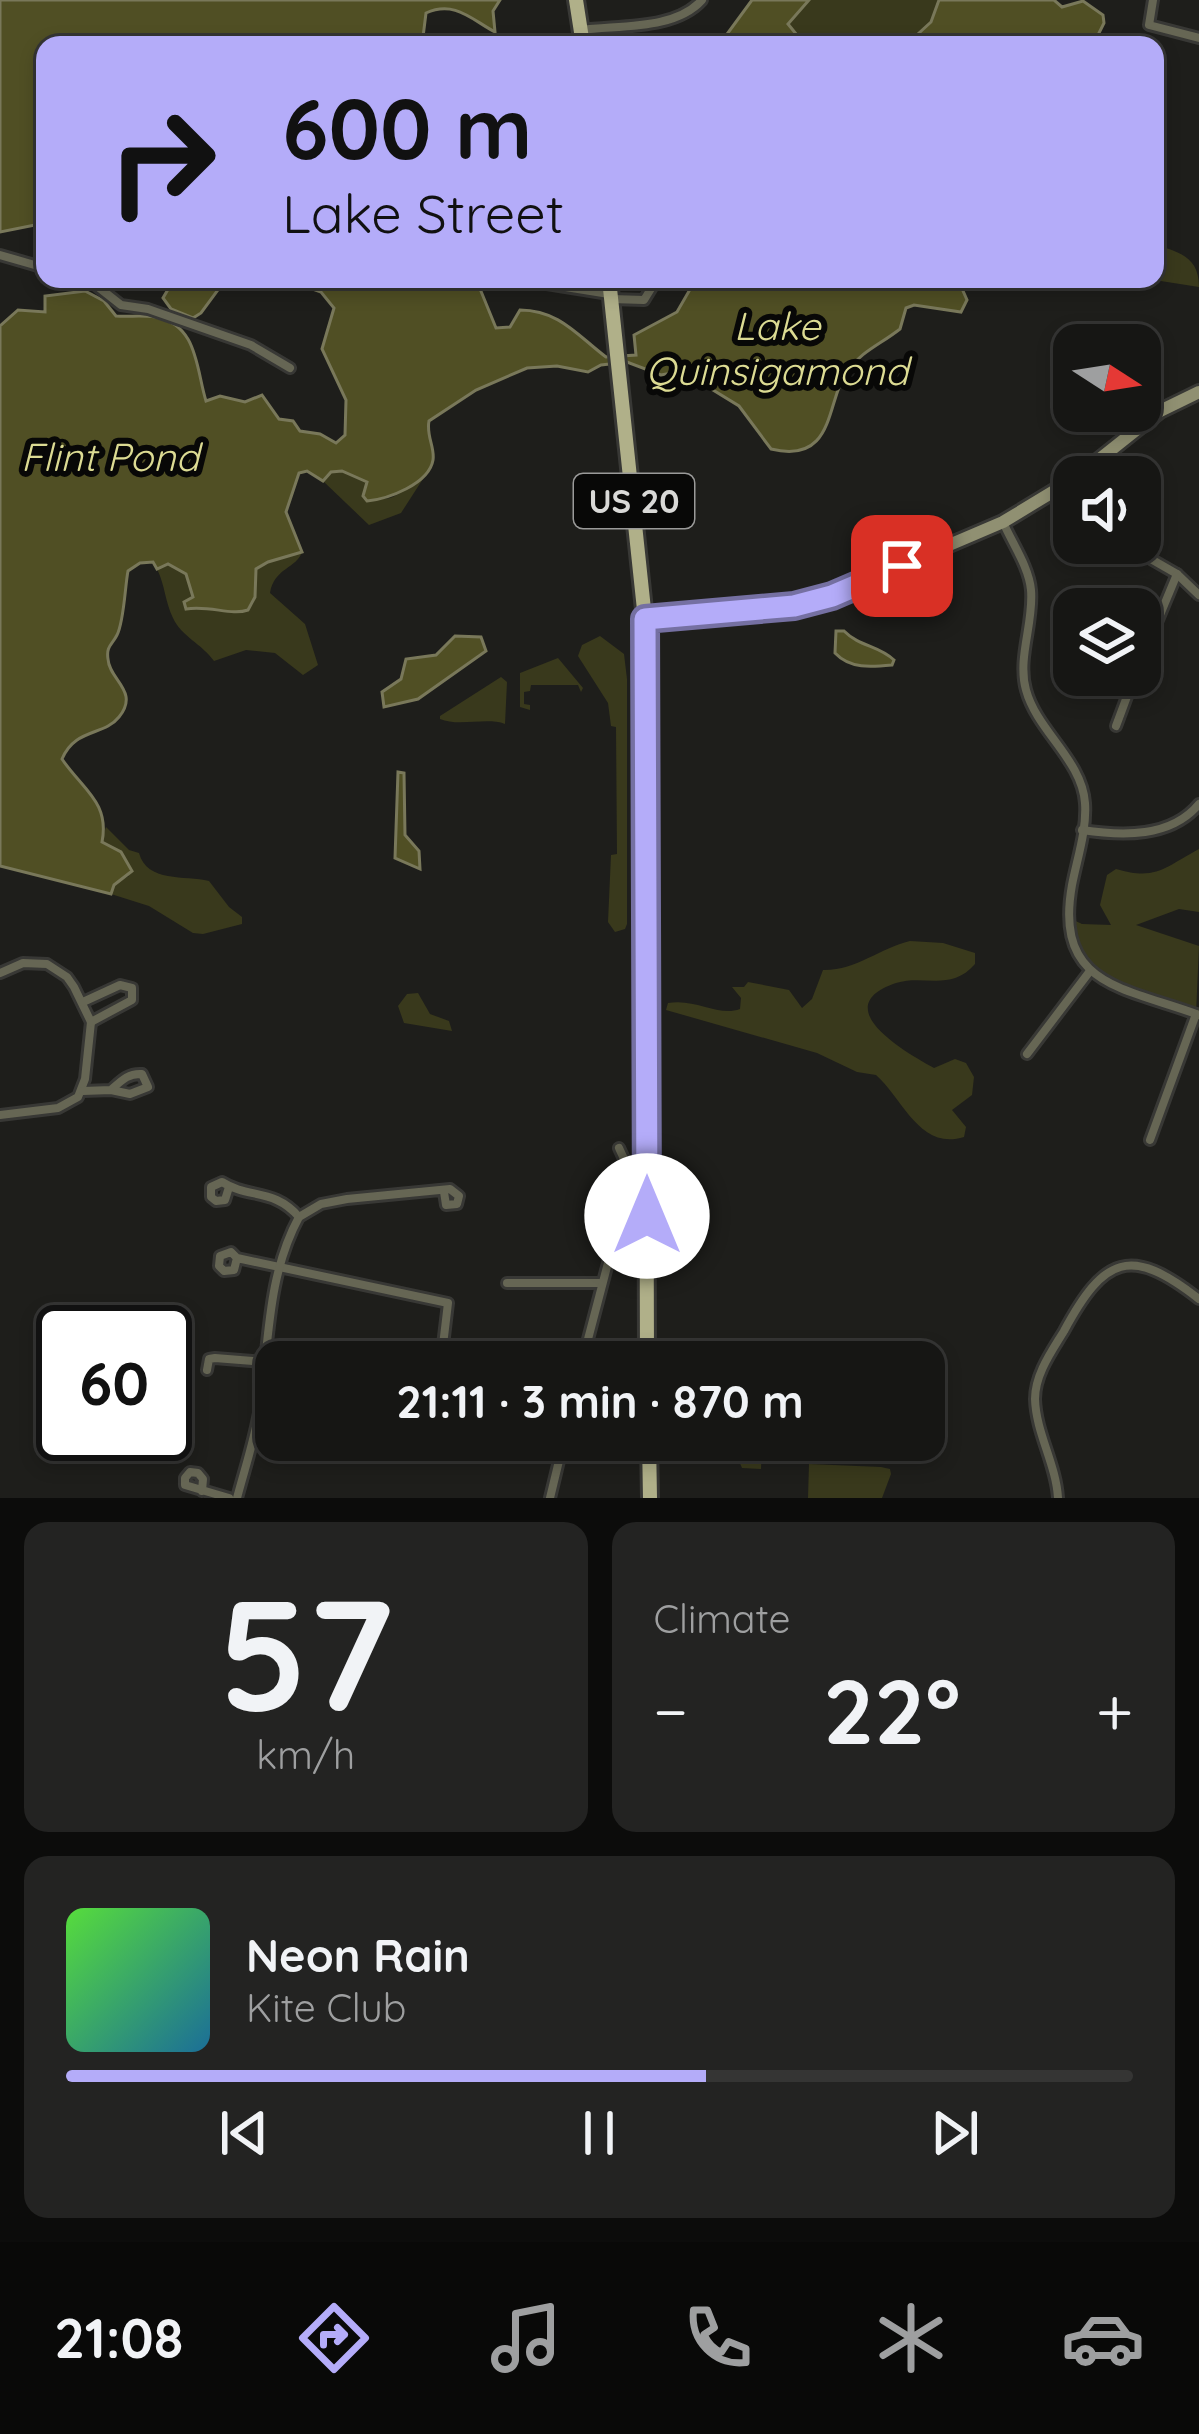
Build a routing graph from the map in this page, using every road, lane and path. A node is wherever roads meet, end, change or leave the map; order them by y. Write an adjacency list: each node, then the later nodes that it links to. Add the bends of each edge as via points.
1 (576, 0): 4 (main road)
2 (702, 0): 5 (street, via 674,19)
3 (1154, 0): 6 (street, via 1149,25)
4 (582, 36)
5 (592, 36)
6 (1199, 38)
7 (0, 255): 8 (street)
8 (36, 265)
9 (99, 288): 12 (street, via 121,305 251,345)
10 (653, 288): 11 (street, via 644,300)
11 (611, 291): 21 (main road, US 20)
12 (290, 368)
13 (1199, 392): 14 (main road)
14 (1103, 456)
15 (1053, 492): 16 (main road)
16 (1003, 522): 21 (main road, via 813,601); 25 (street, via 1031,589 1025,689 1080,782)
17 (1160, 564): 18 (street)
18 (1177, 574): 19 (street); 20 (street)
19 (1199, 595)
20 (1161, 612)
21 (645, 619): 48 (main road, US 20)
22 (1128, 696): 23 (street)
23 (1116, 726)
24 (1199, 804): 25 (street, via 1148,831)
25 (1082, 830): 26 (street, via 1067,926)
26 (1090, 971): 29 (street); 31 (street)
27 (0, 973): 28 (street, via 23,962 47,964)
28 (83, 1002): 30 (street); 30 (street, via 120,985 133,988 132,1000)
29 (1198, 1014): 35 (street)
30 (91, 1022): 33 (street)
31 (1027, 1054)
32 (111, 1090): 33 (street)
33 (83, 1091): 34 (street, via 58,1108)
34 (0, 1115)
35 (1150, 1140)
36 (619, 1148): 43 (street, via 629,1181)
37 (229, 1187): 39 (street, via 274,1196)
38 (444, 1192): 39 (street, via 369,1195)
39 (299, 1217): 41 (street)
40 (237, 1258): 41 (street)
41 (281, 1266): 45 (street); 46 (street, via 448,1303)
42 (507, 1283): 43 (street)
43 (602, 1283): 47 (street)
44 (1199, 1299): 58 (street, via 1160,1271 1138,1266 1110,1271 1086,1290 1035,1396)
45 (264, 1341)
46 (443, 1341)
47 (587, 1341)
48 (647, 1341)
49 (208, 1360): 50 (street)
50 (255, 1360)
51 (255, 1425): 55 (street)
52 (559, 1461): 56 (street)
53 (649, 1461): 57 (main road)
54 (202, 1491): 55 (street)
55 (233, 1498)
56 (550, 1498)
57 (650, 1498)
58 (1058, 1498)

